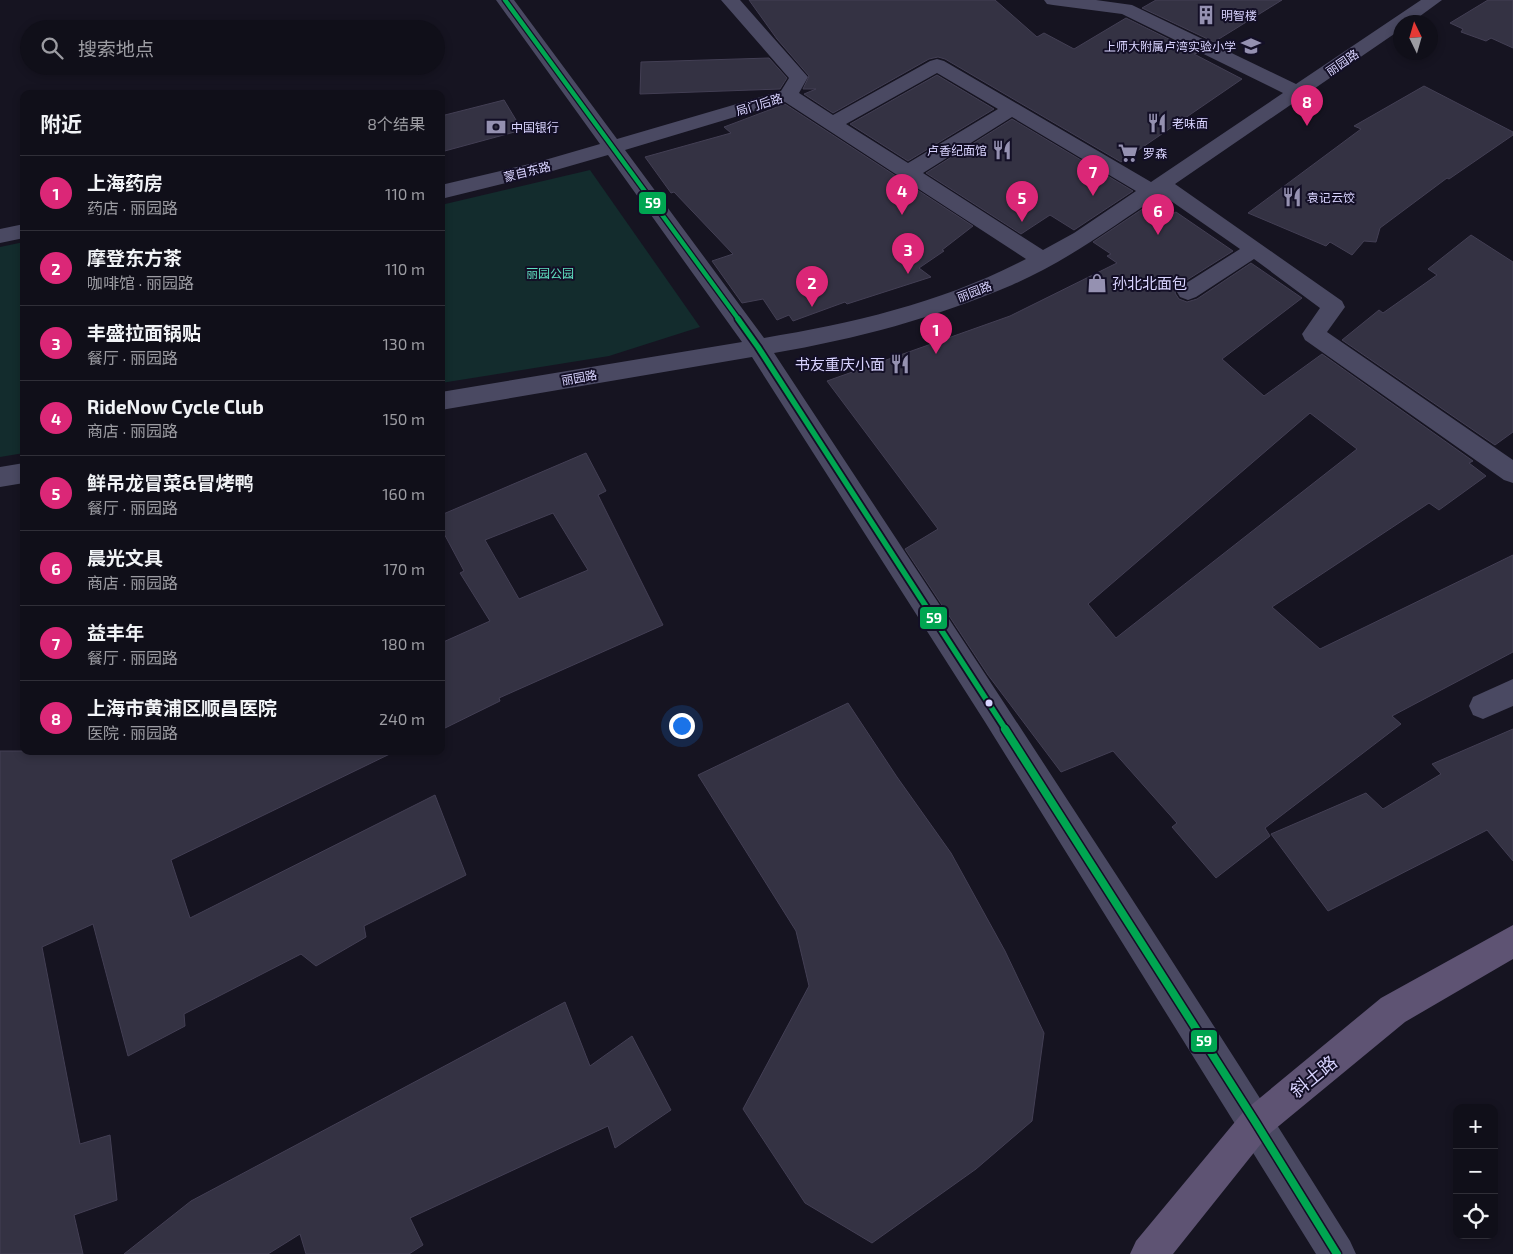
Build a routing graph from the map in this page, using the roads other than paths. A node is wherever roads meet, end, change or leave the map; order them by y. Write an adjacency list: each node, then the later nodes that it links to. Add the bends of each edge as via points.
1 (505, 0): 9 (street)
2 (730, 0): 6 (street, 局门后路, via 799,77)
3 (1052, 0): 5 (street, via 1126,9)
4 (1433, 0): 5 (street, 丽园路)
5 (1296, 92): 11 (street, 丽园路)
6 (788, 95): 8 (street); 9 (street, 局门后路)
7 (1012, 110): 8 (street, via 937,65); 10 (street); 11 (street)
8 (833, 123): 10 (street)
9 (612, 148): 12 (street, 蒙自东路); 18 (street)
10 (909, 172): 16 (street)
11 (1156, 188): 15 (street); 16 (street, 丽园路, via 1082,238)
12 (445, 191)
13 (20, 232): 14 (street)
14 (0, 236)
15 (1255, 249): 17 (street); 20 (street, via 1334,307 1313,334)
16 (1042, 259): 18 (street, 丽园路, via 1005,279 919,312 831,335)
17 (1188, 292)
18 (758, 347): 19 (street, 丽园路); 26 (street)
19 (445, 400)
20 (1513, 473)
21 (20, 474): 22 (street)
22 (0, 477)
23 (1513, 692): 24 (street)
24 (1483, 706)
25 (1513, 941): 26 (main road, 斜土路, via 1393,1010)
26 (1256, 1123): 27 (main road, 斜土路); 28 (street)
27 (1149, 1254)
28 (1337, 1254)

